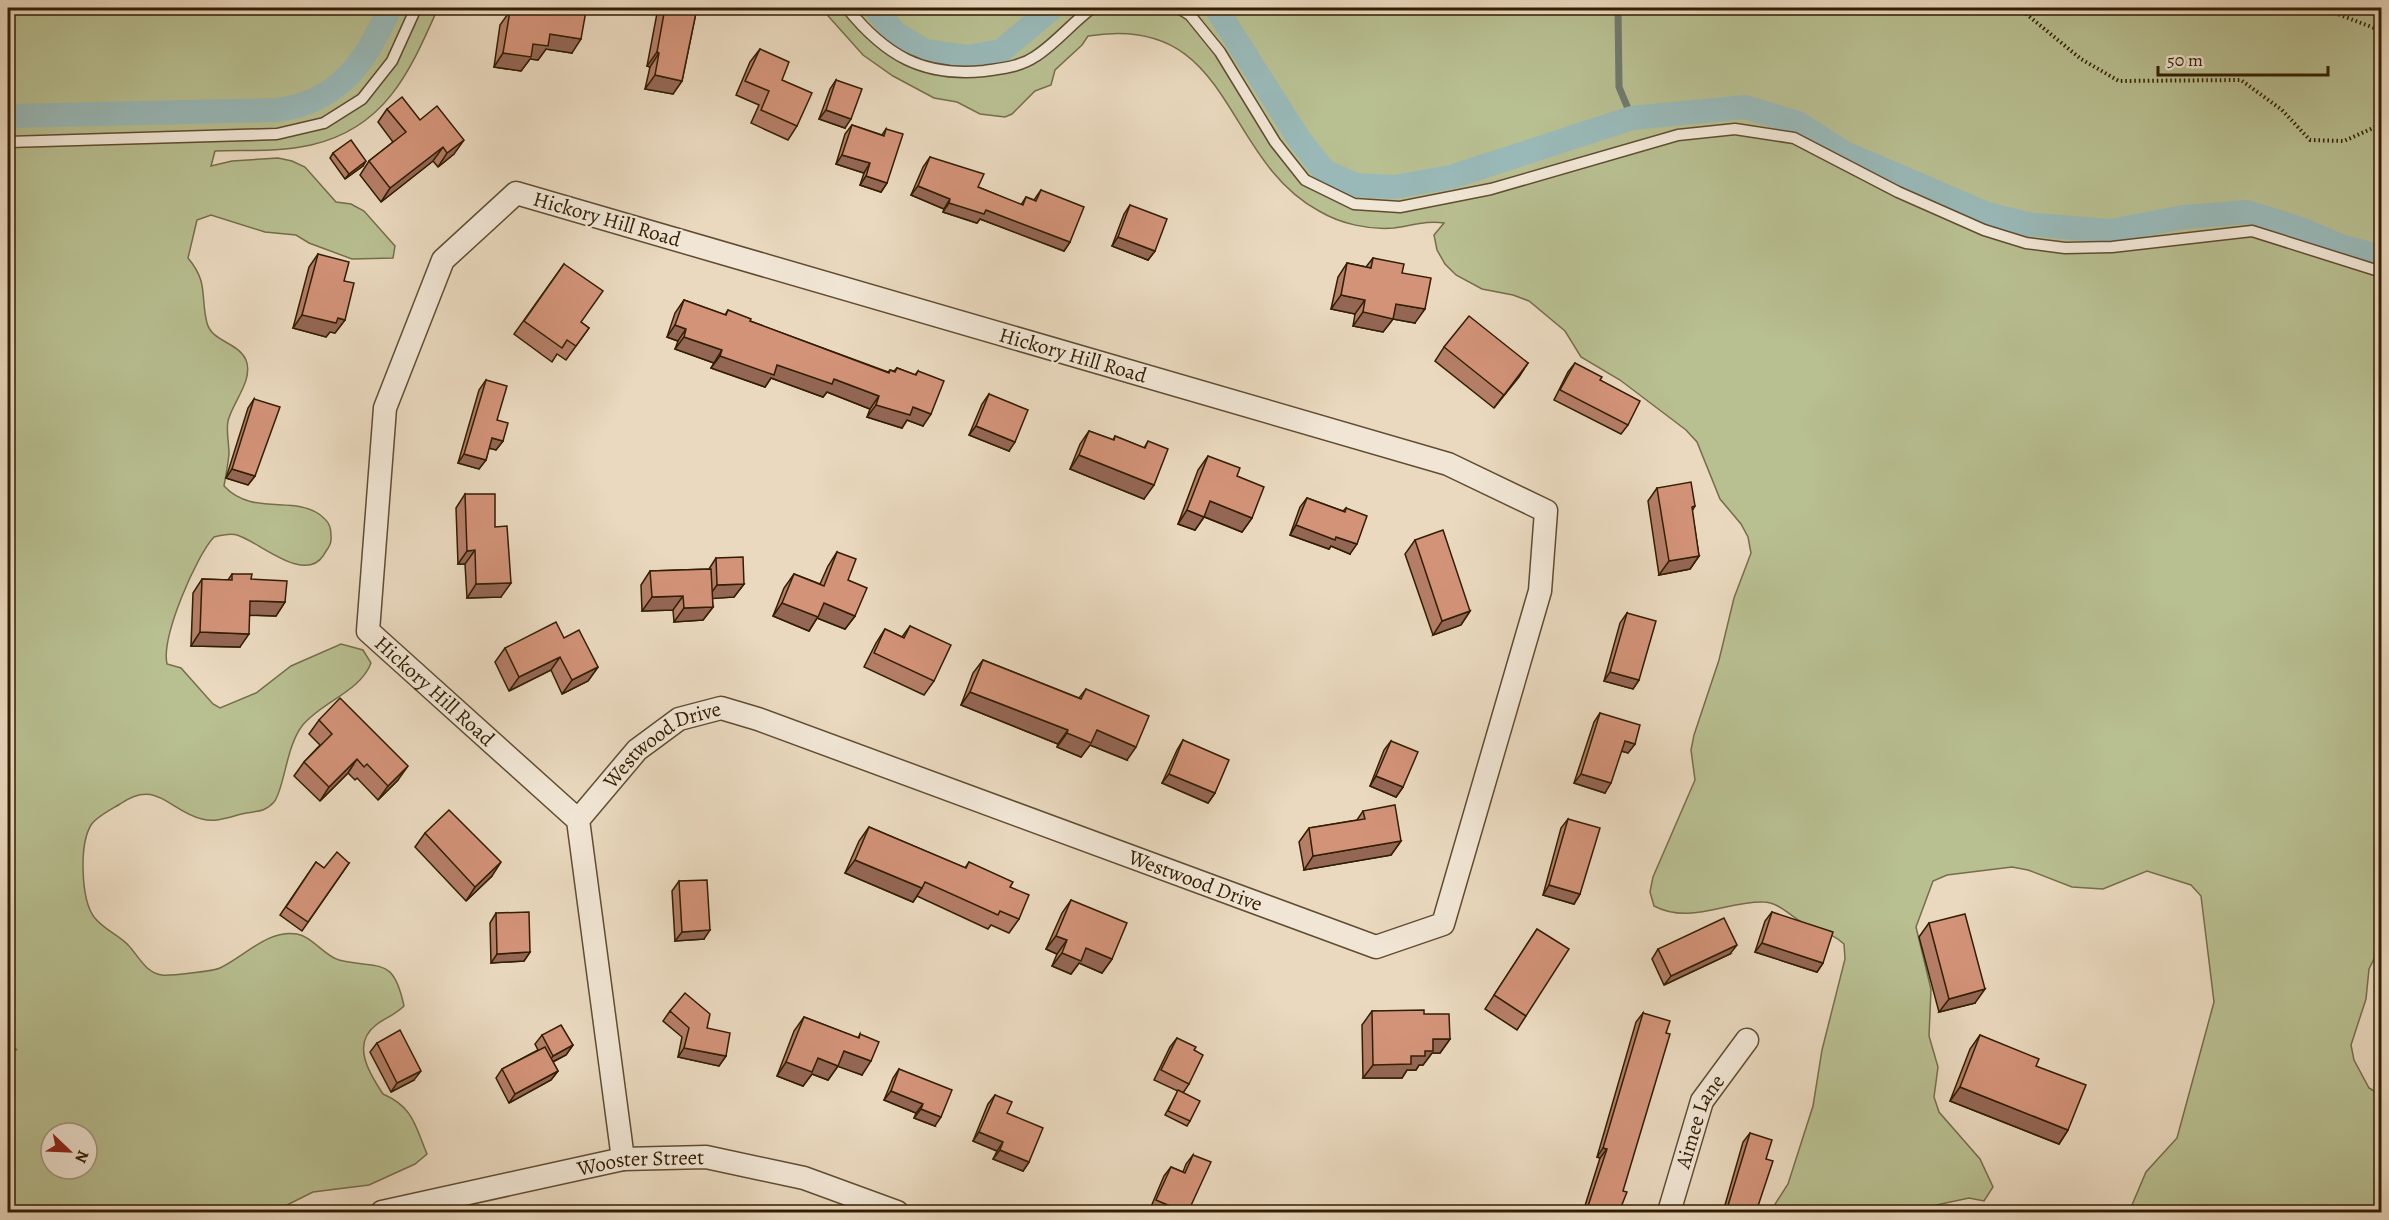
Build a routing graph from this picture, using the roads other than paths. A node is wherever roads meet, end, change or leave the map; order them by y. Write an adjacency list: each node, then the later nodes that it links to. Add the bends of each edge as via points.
1 (416, 8): 5 (lane, via 392,61 362,99 324,123 277,134)
2 (847, 8): 3 (lane, via 868,34 900,57 925,68 966,73 1015,67 1038,55)
3 (1092, 8)
4 (1179, 8): 6 (lane, via 1190,15 1220,52 1275,142 1305,180 1354,204 1400,207 1491,189 1678,135 1735,129 1794,138 1898,192 1984,230 2026,243 2065,248 2112,247 2252,231)
5 (8, 141)
6 (2382, 272)
7 (1546, 511): 8 (street, Westwood Drive, via 1540,591 1443,924 1376,947 721,708 679,719 637,750); 8 (street, Hickory Hill Road, via 1448,465 516,193 443,260 385,408 368,631)
8 (578, 820): 10 (street)
9 (1747, 1040): 13 (street, Aimee Lane, via 1702,1101)
10 (622, 1159): 11 (street, Wooster Street); 12 (street, Wooster Street, via 706,1157 804,1178)
11 (382, 1212)
12 (897, 1212)
13 (1668, 1212)

